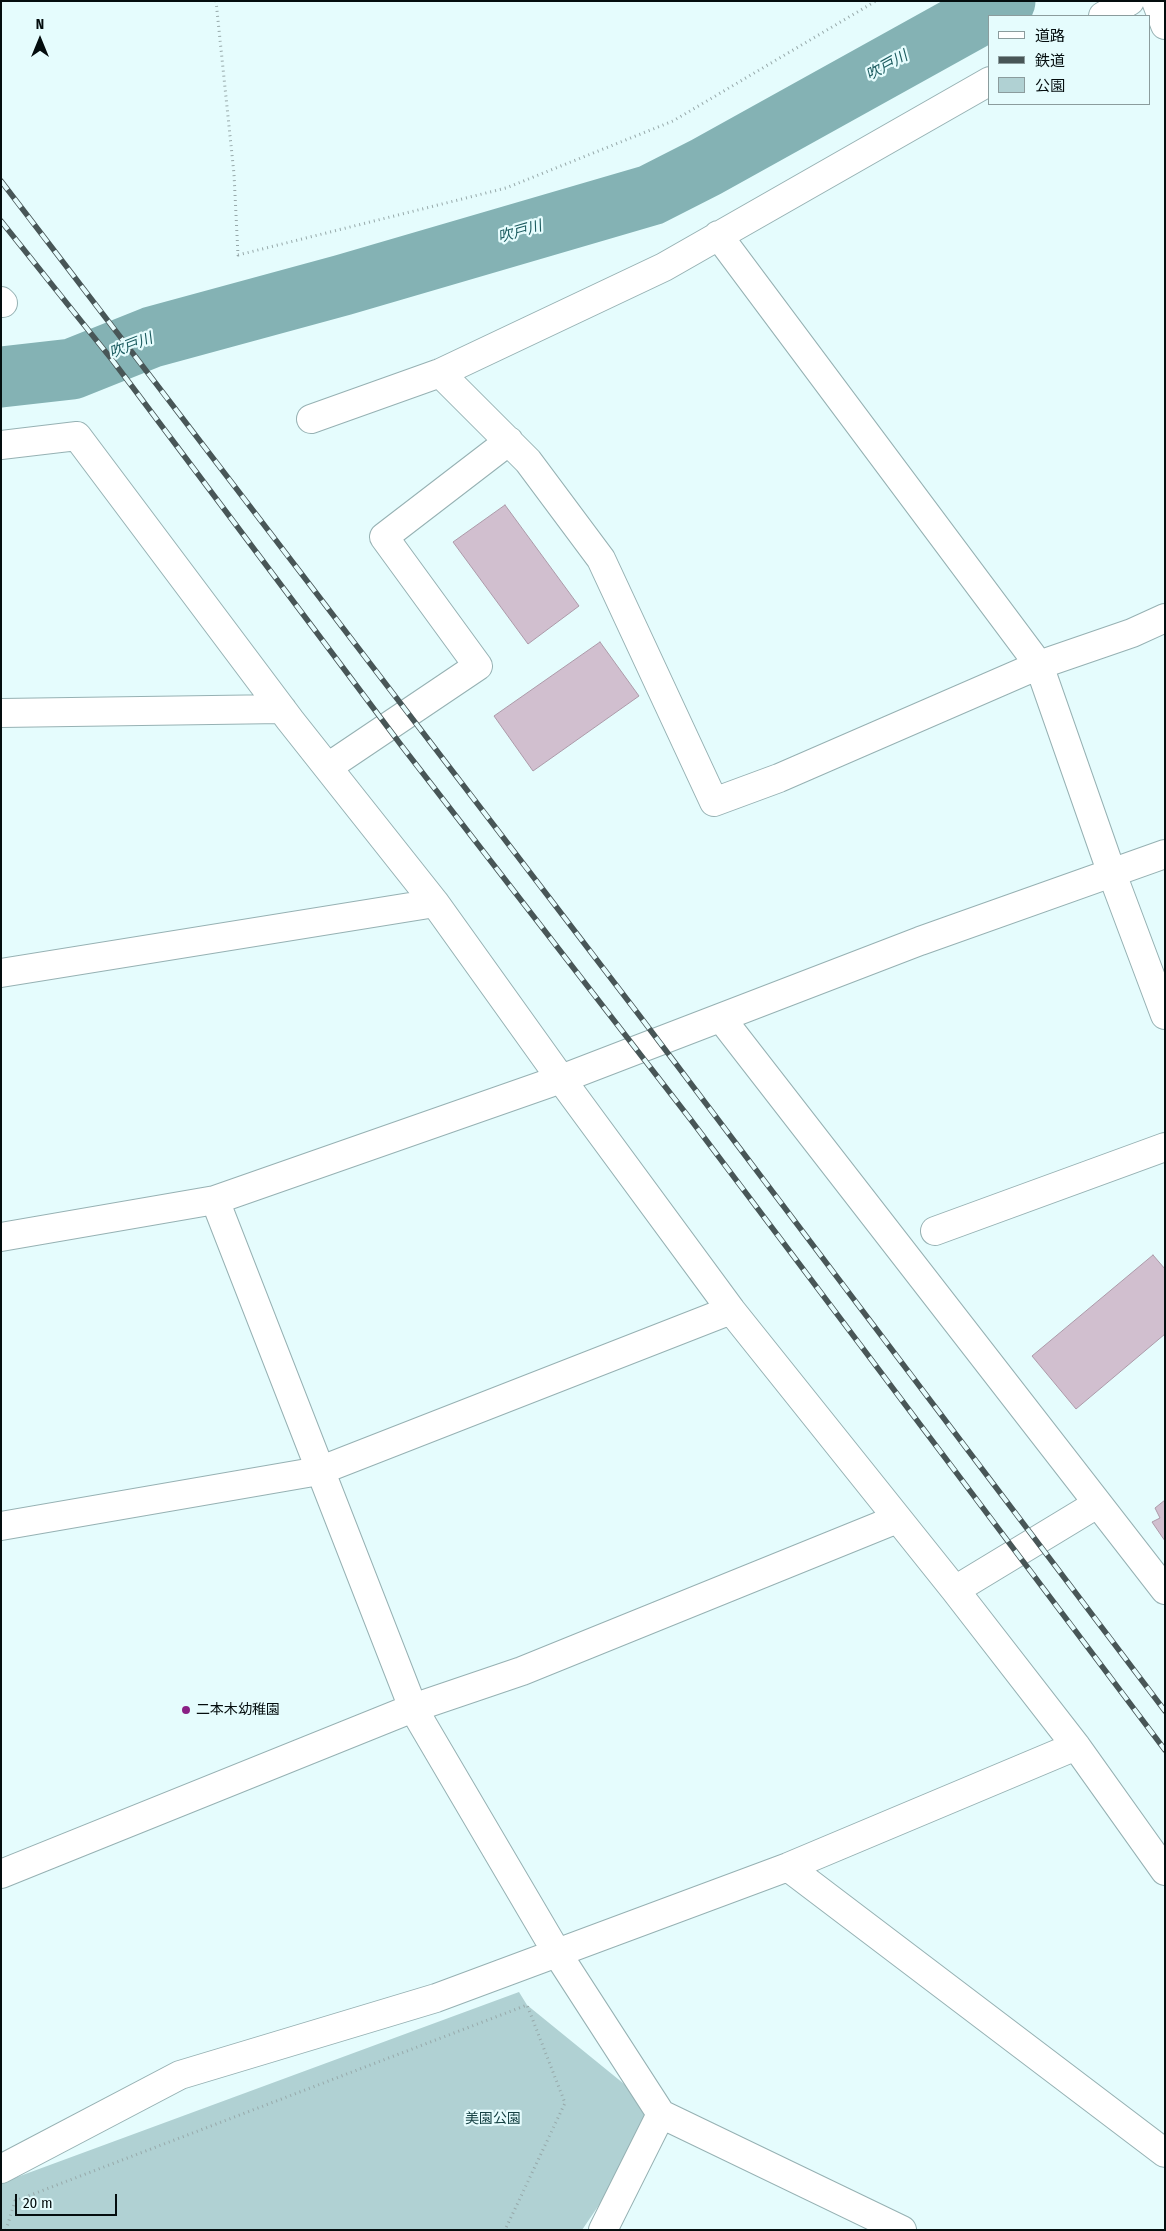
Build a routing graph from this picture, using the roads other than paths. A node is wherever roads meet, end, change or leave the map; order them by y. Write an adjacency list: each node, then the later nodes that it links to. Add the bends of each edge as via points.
1 (1130, 1): 3 (street)
2 (1156, 1): 4 (street)
3 (1105, 15)
4 (1165, 25)
5 (988, 82): 6 (street)
6 (718, 235): 7 (street, via 664,267); 12 (street)
7 (440, 373): 8 (street); 9 (street)
8 (310, 419)
9 (508, 441): 12 (street, via 528,461 601,559 714,802 779,778); 15 (street, via 384,537 478,666)
10 (1, 445): 13 (street, via 77,436)
11 (1165, 618): 12 (street)
12 (1039, 666): 17 (street)
13 (282, 709): 14 (street); 15 (street)
14 (1, 713)
15 (328, 768): 18 (street)
16 (1165, 854): 17 (street)
17 (1111, 871): 20 (street); 21 (street)
18 (435, 903): 19 (street); 22 (street)
19 (1, 973)
20 (1165, 1014)
21 (722, 1018): 22 (street); 29 (street)
22 (561, 1079): 24 (street); 27 (street)
23 (1165, 1147): 25 (street)
24 (215, 1200): 26 (street); 28 (street)
25 (935, 1231)
26 (1, 1237)
27 (731, 1310): 28 (street); 30 (street)
28 (320, 1471): 31 (street); 34 (street)
29 (1097, 1504): 32 (street); 33 (street)
30 (897, 1519): 32 (street); 34 (street, via 522,1671)
31 (1, 1526)
32 (955, 1590): 35 (street)
33 (1165, 1590)
34 (413, 1708): 38 (street); 39 (street)
35 (1076, 1746): 36 (street); 37 (street)
36 (788, 1868): 39 (street); 41 (street)
37 (1165, 1872)
38 (1, 1874)
39 (557, 1953): 40 (street); 42 (street, via 436,1998 180,2076)
40 (661, 2114): 43 (street); 44 (street)
41 (1165, 2153)
42 (1, 2169)
43 (603, 2230)
44 (902, 2230)

